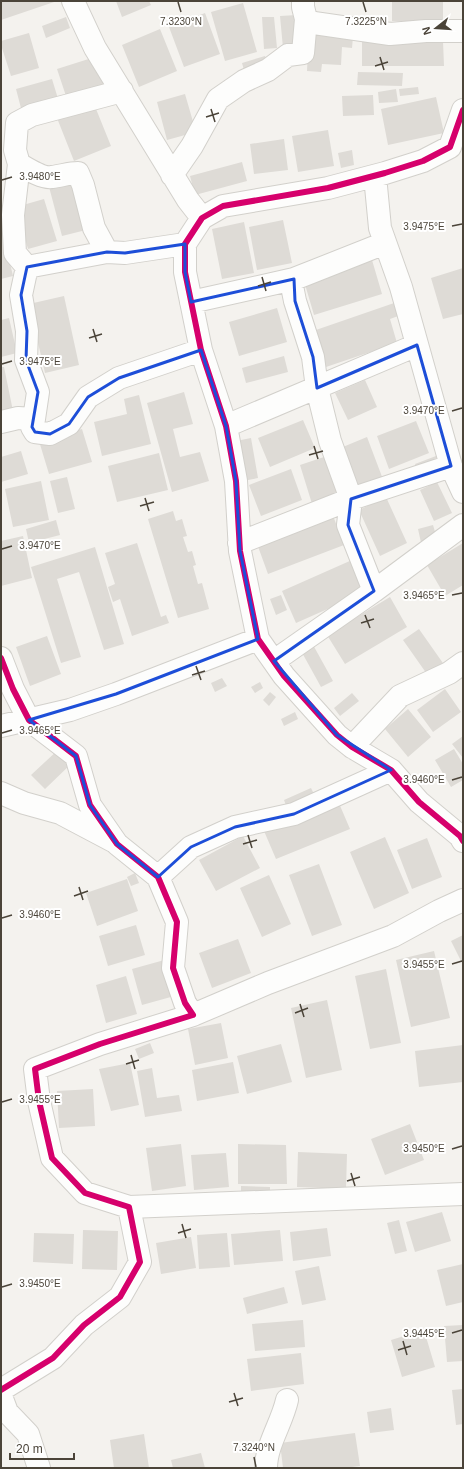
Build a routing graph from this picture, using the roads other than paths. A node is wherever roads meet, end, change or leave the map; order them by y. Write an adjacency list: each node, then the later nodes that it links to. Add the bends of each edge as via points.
1 (73, 1): 4 (street, via 95,48)
2 (305, 10): 3 (street, via 314,23 390,34); 8 (street, via 303,53 288,54 268,70 244,81 218,99 192,146)
3 (463, 31)
4 (122, 91): 6 (street, via 32,115 18,123); 8 (street)
5 (463, 110): 9 (street, via 450,148 423,161)
6 (9, 134): 7 (street)
7 (19, 164): 13 (street, via 50,178 78,173 94,228); 14 (street, via 13,215 15,253)
8 (172, 175): 10 (street)
9 (375, 176): 10 (street, via 328,188 223,206); 11 (street, via 380,228)
10 (202, 218): 12 (street)
11 (385, 243): 15 (street); 17 (street, via 401,287)
12 (185, 244): 13 (street, via 125,253); 16 (street, via 185,272)
13 (107, 252): 14 (street)
14 (27, 267): 20 (street, via 21,295 27,331 26,360 38,392)
15 (294, 278): 16 (street); 19 (street, via 292,286 295,301 313,357)
16 (191, 302): 18 (street)
17 (417, 346): 19 (street); 23 (street)
18 (201, 350): 20 (street, via 118,378 88,397 69,424 50,434 35,432 32,427); 22 (street)
19 (317, 388): 22 (street); 25 (street, via 330,441)
20 (34, 419): 21 (street, via 18,418)
21 (1, 422)
22 (226, 426): 27 (street, via 236,481)
23 (451, 466): 24 (street); 25 (street)
24 (463, 492)
25 (351, 500): 27 (street); 28 (street, via 348,525)
26 (463, 525): 28 (street)
27 (239, 543): 29 (street)
28 (374, 591): 31 (street)
29 (258, 639): 31 (street); 33 (street, via 110,696 70,710)
30 (1, 658): 33 (street)
31 (274, 661): 35 (street, via 284,676 337,735)
32 (463, 663): 35 (street, via 449,673 400,696)
33 (29, 720): 34 (street); 39 (street, via 76,756 90,805)
34 (1, 726)
35 (352, 747): 36 (street)
36 (391, 770): 38 (street, via 419,802); 40 (street, via 294,814 235,827 191,847)
37 (1, 793): 39 (street, via 24,803 60,813)
38 (463, 841)
39 (117, 844): 40 (street)
40 (158, 877): 42 (street, via 177,922 173,968)
41 (463, 900): 42 (street, via 393,936)
42 (192, 1015): 44 (street, via 100,1044 35,1069 39,1101 52,1158 85,1193)
43 (463, 1194): 44 (street)
44 (129, 1207): 45 (street, via 140,1262 120,1297 84,1325 53,1358)
45 (1, 1390)
46 (1, 1396): 48 (street, via 7,1412 28,1434)
47 (287, 1400): 49 (street, via 268,1454)
48 (39, 1468)
49 (266, 1468)

